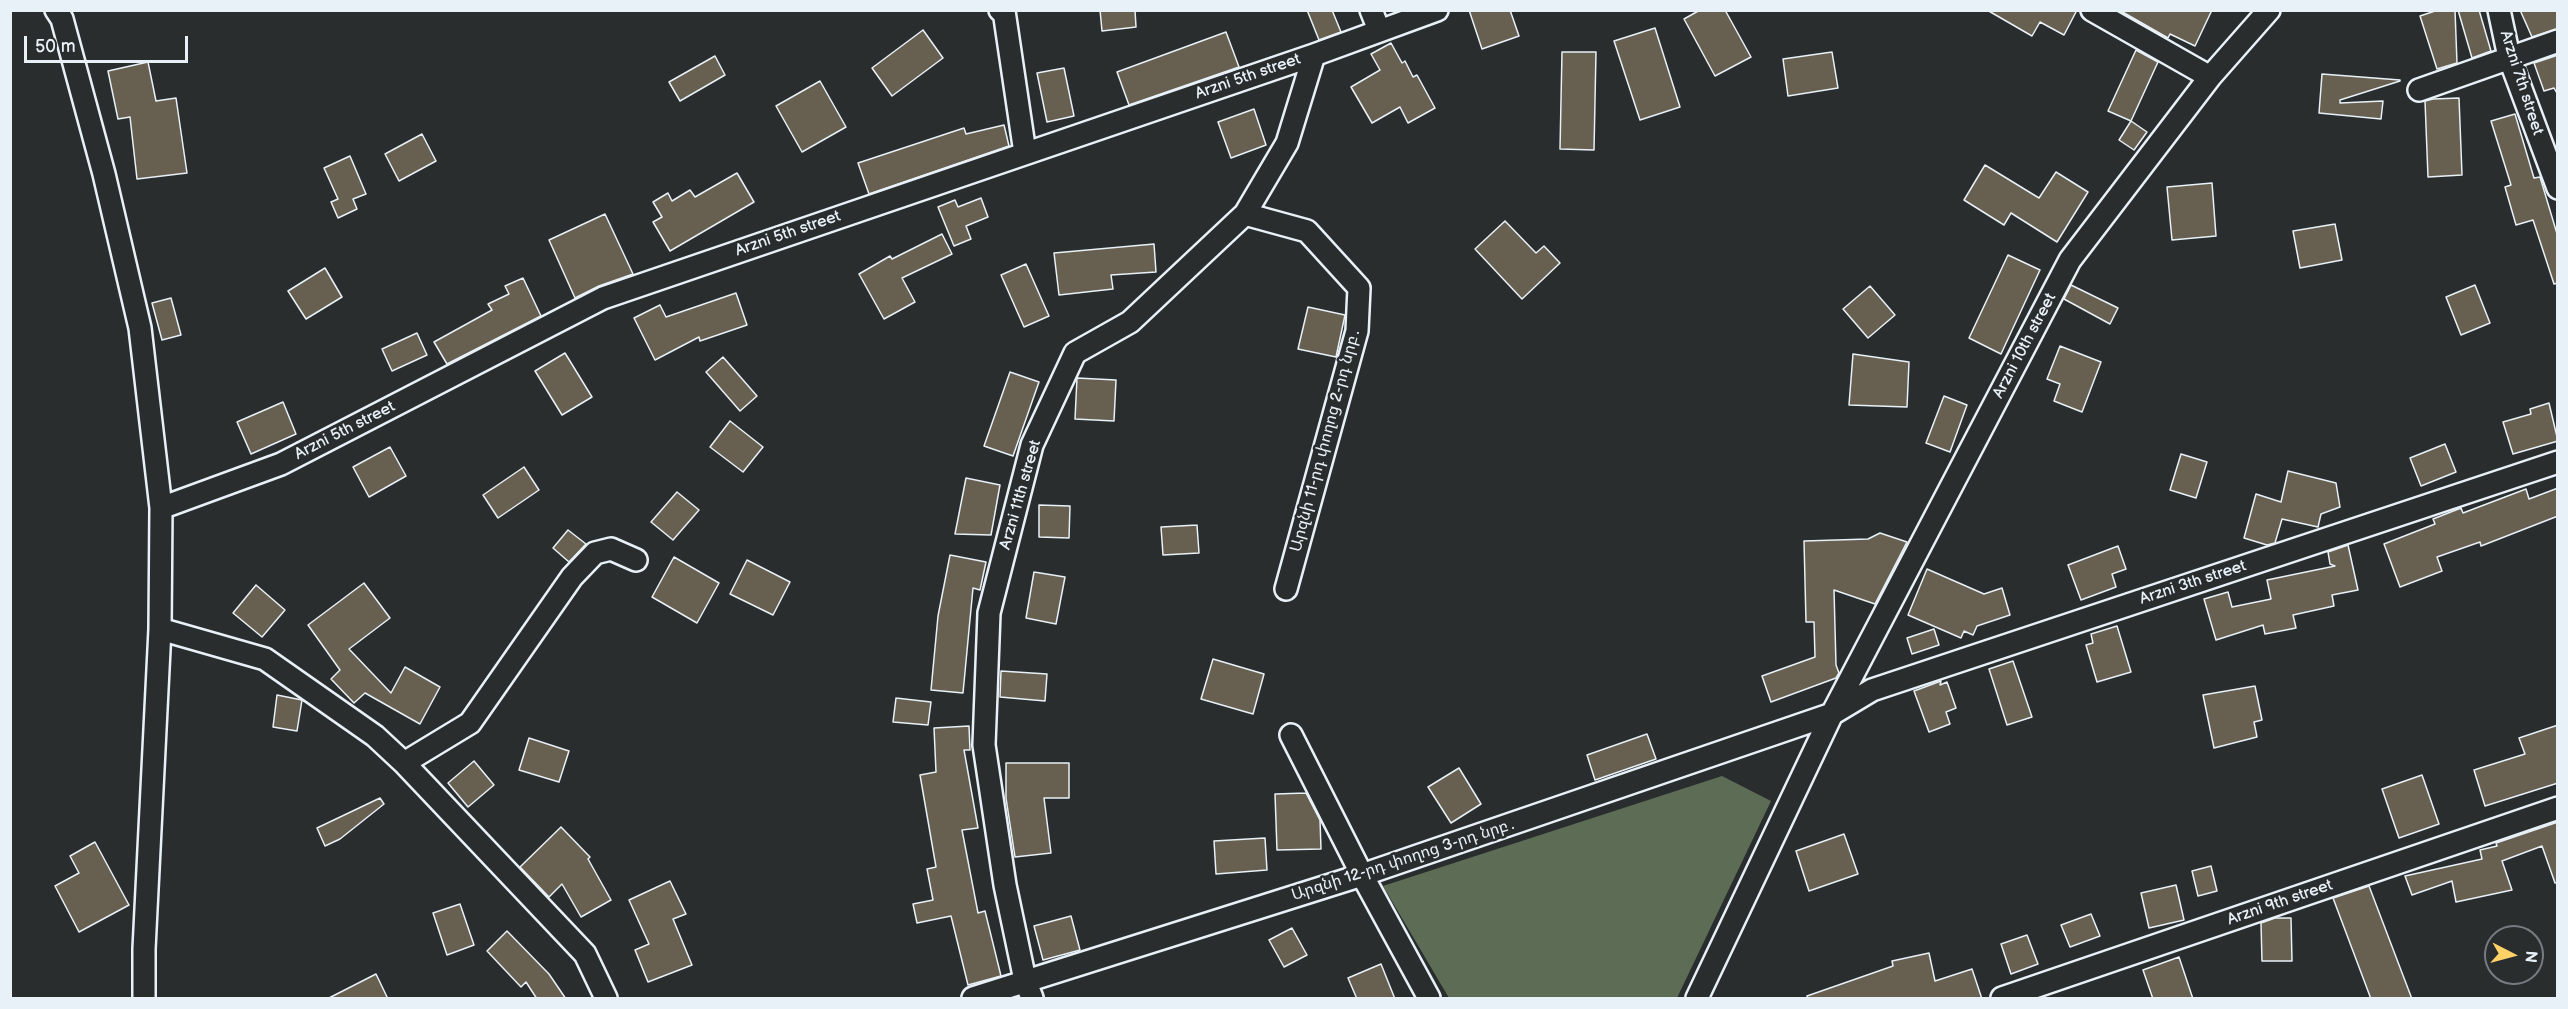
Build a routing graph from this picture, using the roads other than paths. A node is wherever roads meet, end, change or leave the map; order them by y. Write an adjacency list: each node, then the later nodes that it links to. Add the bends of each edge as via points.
1 (56, 10): 18 (street, via 62,19 98,152 140,327)
2 (1000, 10): 14 (street, via 1004,11)
3 (1371, 10): 8 (street)
4 (1437, 10): 8 (street, Arzni 5th street)
5 (2092, 10): 12 (street)
6 (2269, 10): 12 (street, Arzni 10th street)
7 (2499, 10): 11 (street, Arzni 7th street)
8 (1379, 30): 10 (street, Arzni 5th street)
9 (2558, 41): 11 (street)
10 (1314, 55): 14 (street, Arzni 5th street); 16 (street, Arzni 11th street, via 1287,143)
11 (2510, 57): 13 (street); 15 (street, Arzni 7th street)
12 (2210, 77): 22 (street, Arzni 10th street, via 2070,260)
13 (2419, 90)
14 (1025, 153): 18 (street, Arzni 5th street, via 603,298 280,464)
15 (2558, 188)
16 (1245, 214): 20 (street, Արզնի 11-րդ փողոց 2-րդ նրբ․, via 1307,231 1359,288 1357,331); 27 (street, Arzni 11th street, via 1130,322 1075,353 1032,445 989,613 984,745 1005,885)
17 (2558, 462): 22 (street, Arzni 3th street, via 1872,690)
18 (161, 508): 21 (street)
19 (636, 560): 24 (street, via 611,549 595,553 572,577 470,723)
20 (1286, 590)
21 (160, 629): 24 (street, via 265,659 375,736); 28 (street)
22 (1833, 714): 26 (street, Արզնի 12-րդ փողոց 3-րդ նրբ․); 32 (street, Arzni 10th street)
23 (1291, 735): 26 (street)
24 (404, 763): 29 (street, via 585,954)
25 (2558, 808): 33 (street, Arzni 9th street)
26 (1362, 875): 27 (street, Արզնի 12-րդ փողոց 3-րդ նրբ․); 31 (street)
27 (1028, 990): 30 (street, Արզնի 12-րդ փողոց 3-րդ նրբ․)
28 (144, 999)
29 (606, 999)
30 (973, 999)
31 (1429, 999)
32 (1697, 999)
33 (2002, 999)

